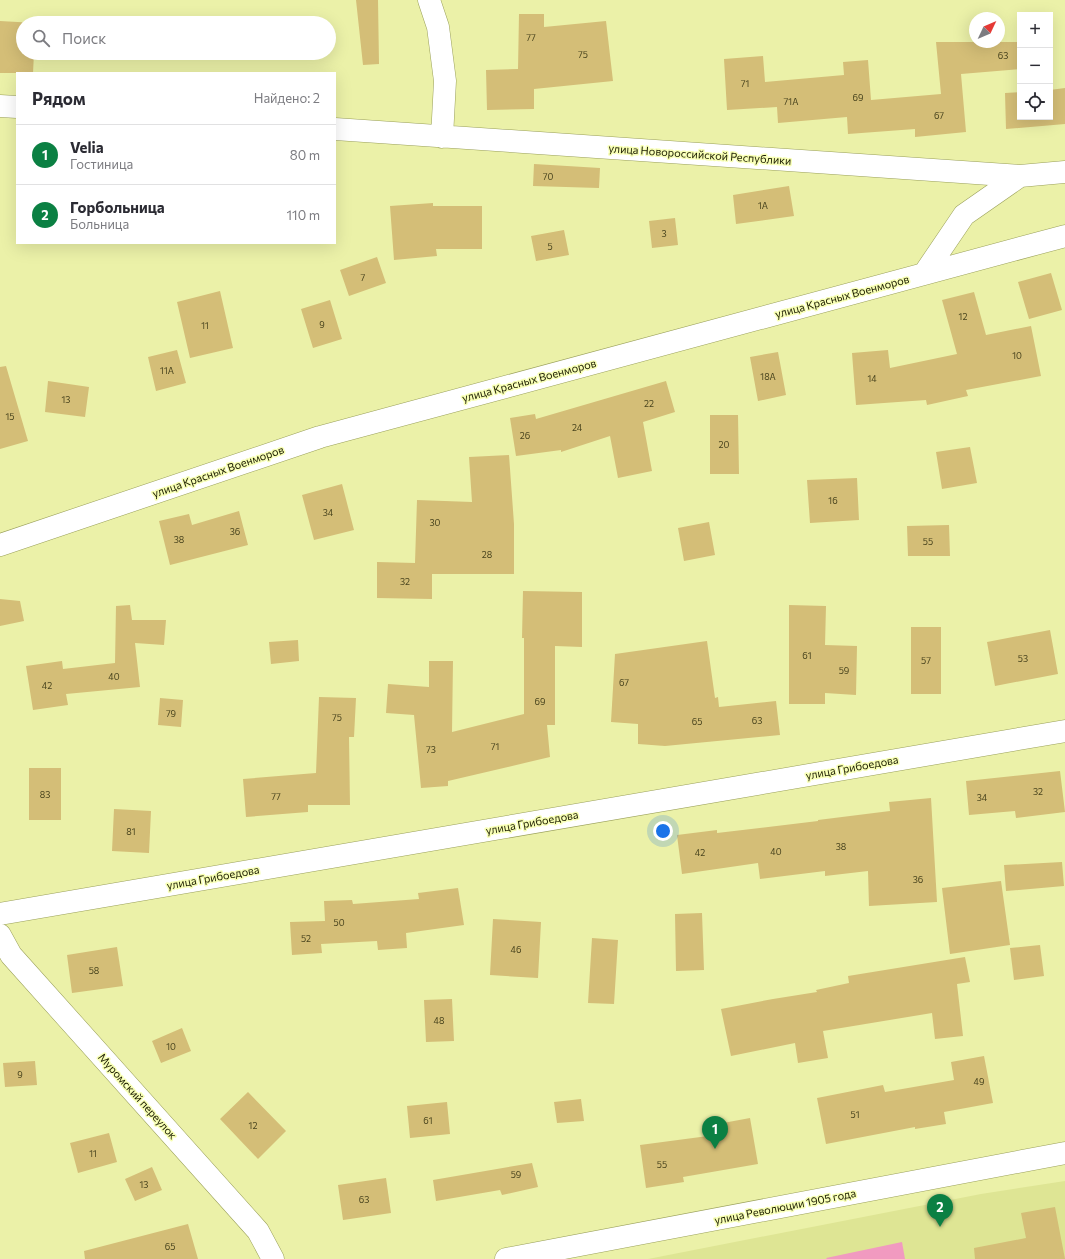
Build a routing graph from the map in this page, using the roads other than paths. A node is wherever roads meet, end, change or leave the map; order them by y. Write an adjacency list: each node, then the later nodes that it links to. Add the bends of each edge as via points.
1 (429, 0): 5 (street, via 438,27 445,81)
2 (0, 106): 3 (street)
3 (16, 108)
4 (336, 129): 5 (street, улица Новороссийской Республики)
5 (442, 137): 7 (street, улица Новороссийской Республики)
6 (1065, 172): 7 (street, улица Новороссийской Республики)
7 (1020, 176): 9 (street, via 964,215)
8 (1065, 236): 9 (street, улица Красных Военморов)
9 (924, 274): 10 (street, улица Красных Военморов, via 320,437)
10 (0, 545)
11 (1065, 731): 12 (street, улица Грибоедова)
12 (0, 914)
13 (0, 935): 15 (street, Муромский переулок, via 11,955 258,1230)
14 (1065, 1153): 16 (street, улица Революции 1905 года)
15 (273, 1259)
16 (506, 1259)

